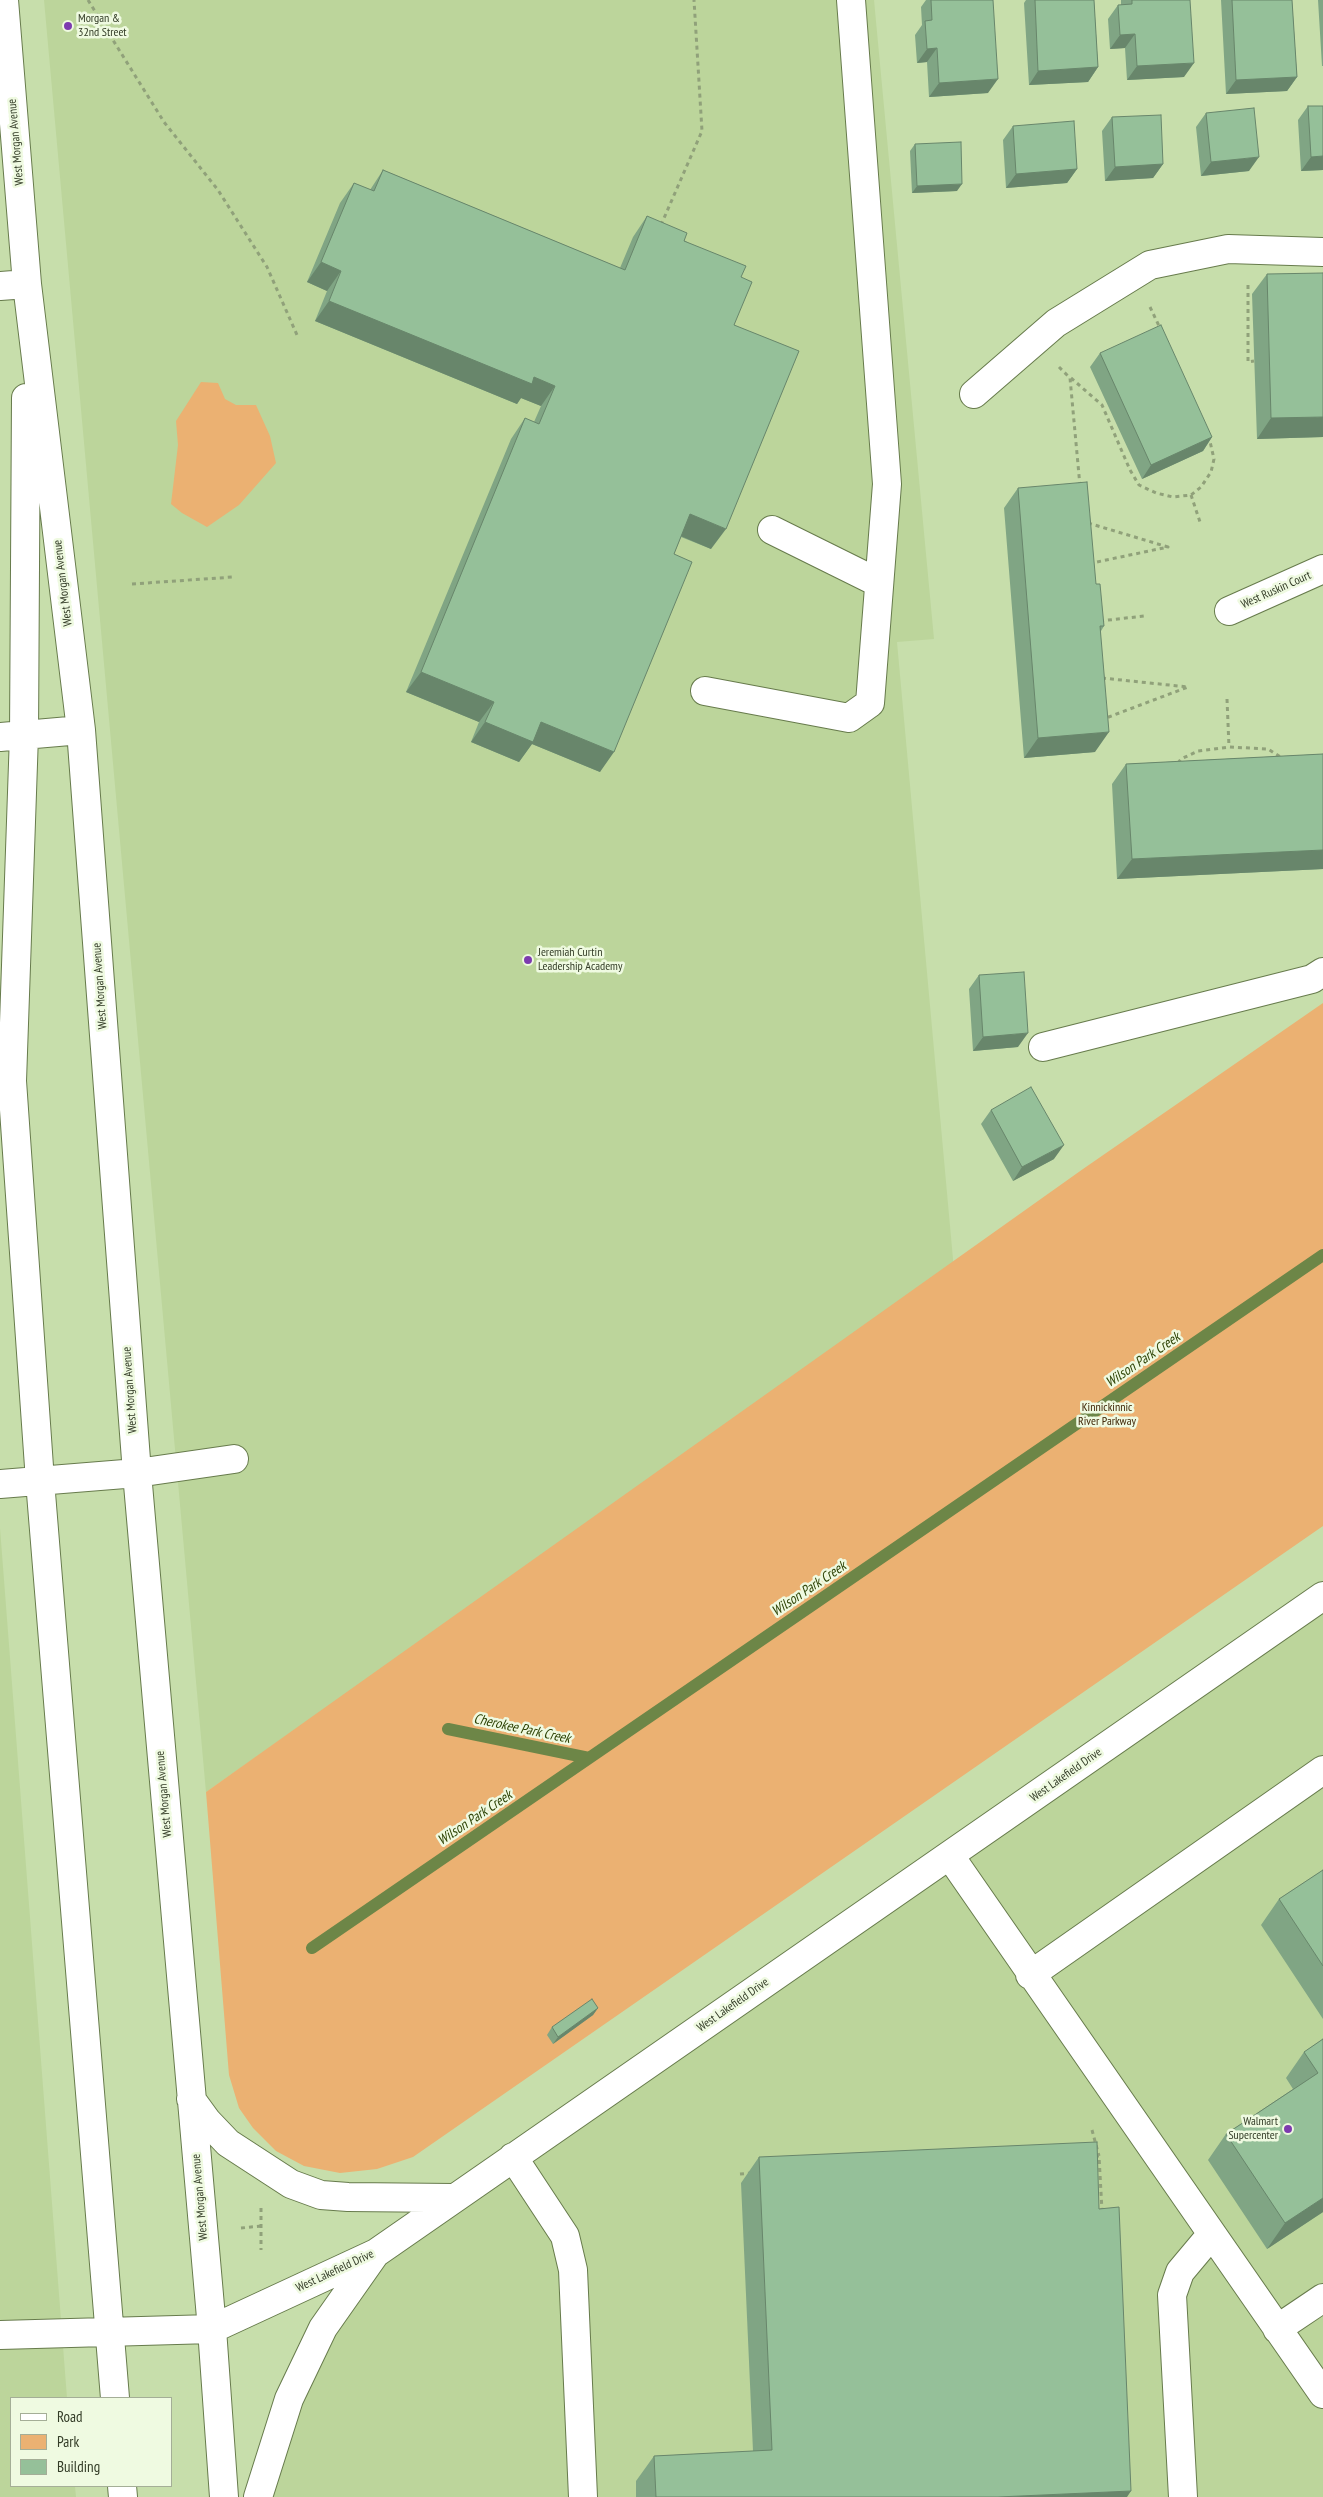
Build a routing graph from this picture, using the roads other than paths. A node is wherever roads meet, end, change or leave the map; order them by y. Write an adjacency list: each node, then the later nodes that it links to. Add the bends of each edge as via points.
1 (4, 0): 4 (street, West Morgan Avenue)
2 (851, 0): 9 (street, via 887,484)
3 (1323, 252): 6 (street, via 1228,249 1150,265 1056,324)
4 (28, 284): 5 (street); 12 (street, West Morgan Avenue); 13 (street, West Morgan Avenue)
5 (0, 286)
6 (974, 394)
7 (772, 530): 9 (street)
8 (1323, 569): 10 (street, West Ruskin Court)
9 (879, 583): 11 (street, via 870,703 849,718)
10 (1229, 611)
11 (705, 691)
12 (81, 730): 13 (street); 17 (street, West Morgan Avenue)
13 (12, 736): 18 (street, West Morgan Avenue, via 12,1081)
14 (1323, 972): 15 (street, via 1312,979)
15 (1043, 1047)
16 (234, 1460): 17 (street)
17 (137, 1473): 18 (street); 24 (street, West Morgan Avenue)
18 (40, 1481): 19 (street); 32 (street, West Morgan Avenue)
19 (0, 1484)
20 (1323, 1596): 22 (street, West Lakefield Drive)
21 (1323, 1770): 23 (street)
22 (950, 1856): 23 (street); 25 (street, West Lakefield Drive)
23 (1030, 1975): 27 (street)
24 (191, 2099): 26 (street, via 206,2121 228,2143 291,2184 321,2195); 30 (street, West Morgan Avenue)
25 (513, 2156): 26 (street, West Lakefield Drive); 38 (street, via 565,2236 572,2270)
26 (453, 2198): 28 (street, West Lakefield Drive)
27 (1212, 2235): 31 (street); 39 (street, via 1180,2272 1172,2295)
28 (376, 2253): 30 (street, West Lakefield Drive); 37 (street, via 323,2328 289,2399)
29 (1323, 2298): 31 (street)
30 (212, 2329): 32 (street, West Lakefield Drive); 36 (street, West Morgan Avenue)
31 (1277, 2329): 34 (street)
32 (110, 2334): 33 (street, West Lakefield Drive); 35 (street, West Morgan Avenue)
33 (0, 2335)
34 (1323, 2394)
35 (115, 2397)
36 (224, 2497)
37 (258, 2497)
38 (582, 2497)
39 (1183, 2497)

